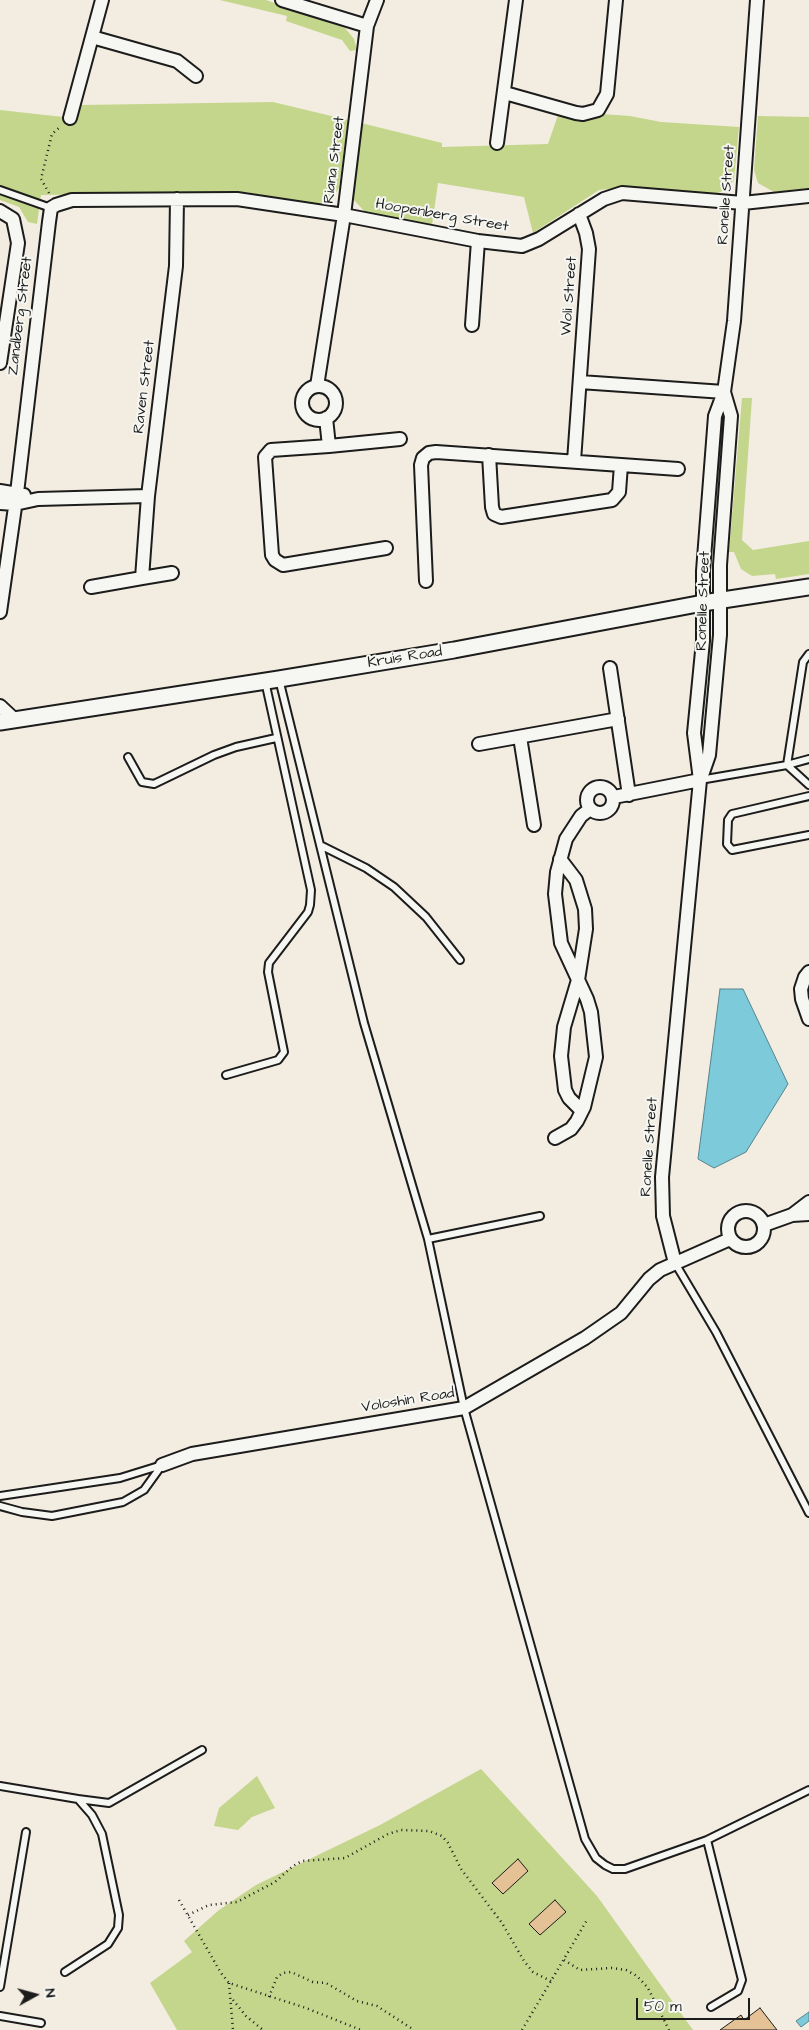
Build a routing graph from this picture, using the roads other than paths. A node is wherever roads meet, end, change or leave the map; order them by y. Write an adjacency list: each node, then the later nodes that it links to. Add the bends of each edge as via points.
1 (102, 0): 8 (street)
2 (282, 0): 7 (street)
3 (378, 0): 7 (street, Riana Street)
4 (516, 0): 10 (street)
5 (616, 0): 10 (street, via 607,94 598,110 576,113)
6 (756, 0): 16 (street, Ronelle Street)
7 (367, 26): 20 (street, Riana Street)
8 (92, 37): 9 (street, via 177,61); 11 (street)
9 (196, 76)
10 (505, 93): 12 (street)
11 (70, 118)
12 (497, 143)
13 (0, 190): 17 (lane)
14 (809, 196): 16 (street, Hoopenberg Street)
15 (177, 199): 17 (street, Hoopenberg Street, via 72,200); 20 (street, Hoopenberg Street, via 237,199); 35 (street, Raven Street, via 176,266)
16 (743, 204): 19 (street, Hoopenberg Street, via 622,193 604,199); 26 (street, Ronelle Street, via 734,320)
17 (54, 206): 36 (street, Zandberg Street)
18 (0, 211): 23 (street, via 13,219 18,243)
19 (579, 214): 21 (street, Hoopenberg Street, via 528,245); 24 (street, Woli Street, via 589,250)
20 (344, 215): 21 (street, Hoopenberg Street); 25 (street, Riana Street)
21 (478, 241): 22 (street)
22 (472, 325)
23 (0, 363)
24 (580, 382): 26 (street); 31 (street, Woli Street)
25 (317, 386): 27 (street, via 328,389 335,398 334,410); 27 (street, via 303,396 302,407 309,416)
26 (724, 392): 44 (street, Ronelle Street, via 731,416); 45 (street, Ronelle Street, via 715,416)
27 (326, 418): 29 (street)
28 (400, 439): 29 (street)
29 (329, 446): 38 (street, via 271,450 265,457 272,555 284,566)
30 (489, 455): 31 (street); 32 (street, via 492,508 494,514 501,517 612,500 619,492); 41 (street, via 432,452 423,458)
31 (574, 461): 32 (street)
32 (621, 465): 33 (street)
33 (678, 469)
34 (0, 491): 36 (street)
35 (148, 496): 36 (street); 40 (street, Raven Street)
36 (16, 498): 37 (street); 46 (street, Zandberg Street)
37 (0, 503)
38 (386, 548)
39 (172, 573): 40 (street)
40 (142, 578): 42 (street)
41 (426, 581)
42 (91, 587)
43 (809, 587): 44 (street, Kruis Road)
44 (720, 600): 45 (street, Kruis Road); 60 (street, Ronelle Street, via 709,755)
45 (703, 603): 49 (street, Kruis Road); 60 (street, Ronelle Street, via 704,641 694,733)
46 (0, 612)
47 (809, 654): 59 (lane, via 803,662)
48 (610, 668): 51 (street)
49 (272, 680): 52 (street, Kruis Road); 55 (lane); 68 (lane)
50 (0, 706): 52 (street)
51 (618, 719): 54 (street); 62 (street)
52 (15, 720): 53 (street, Kruis Road)
53 (0, 722)
54 (520, 737): 56 (street); 66 (street)
55 (276, 738): 57 (lane, via 214,755 154,784 142,782); 74 (lane, via 311,890 310,905 269,963 284,1052 278,1060)
56 (479, 744)
57 (128, 757)
58 (809, 759): 59 (lane)
59 (787, 765): 60 (lane); 61 (lane)
60 (700, 780): 62 (street); 84 (street, Ronelle Street, via 662,1177 663,1216)
61 (809, 785)
62 (628, 795): 64 (street)
63 (809, 796): 67 (lane, via 732,814 728,820 727,844 732,850)
64 (614, 798): 65 (street, via 606,812); 65 (street, via 606,788 593,789 588,796)
65 (590, 809): 69 (street, via 581,816 566,839)
66 (534, 825)
67 (809, 836)
68 (322, 846): 70 (lane, via 366,868 394,887 426,917); 83 (lane, via 364,1023)
69 (560, 858): 72 (street, via 556,879 557,920 561,943); 72 (street, via 576,880 585,908 586,929)
70 (460, 960)
71 (809, 972): 73 (street, via 801,989)
72 (578, 980): 75 (street, via 589,1006 595,1043 593,1073); 75 (street, via 564,1027 561,1056 565,1090)
73 (809, 1019)
74 (226, 1075)
75 (582, 1111): 76 (street, via 571,1129)
76 (555, 1138)
77 (809, 1202): 79 (street)
78 (809, 1214): 79 (street)
79 (792, 1215): 81 (street)
80 (540, 1216): 83 (lane)
81 (764, 1225): 82 (street, via 762,1239 752,1247 740,1246); 82 (street, via 753,1212 737,1214 729,1222)
82 (730, 1238): 84 (street, Voloshin Road)
83 (428, 1239): 85 (lane)
84 (675, 1263): 85 (street, Voloshin Road, via 649,1279 621,1313 585,1338); 89 (lane, Ronelle Street, via 716,1332)
85 (464, 1408): 86 (street, Voloshin Road, via 192,1454); 95 (lane, via 585,1839 596,1858 613,1869 625,1869)
86 (162, 1465): 87 (lane, via 120,1478); 88 (lane, via 144,1490 123,1502 52,1516)
87 (0, 1496)
88 (0, 1506)
89 (809, 1512)
90 (202, 1750): 93 (lane, via 109,1803)
91 (0, 1786): 93 (lane)
92 (809, 1790): 95 (lane)
93 (78, 1799): 96 (lane, via 102,1834 119,1922 116,1934 108,1944)
94 (26, 1832): 97 (lane)
95 (707, 1840): 98 (lane, via 742,1980 738,1991)
96 (65, 1972)
97 (0, 1987)
98 (711, 2007)
99 (0, 2016): 100 (lane)
100 (41, 2024)

